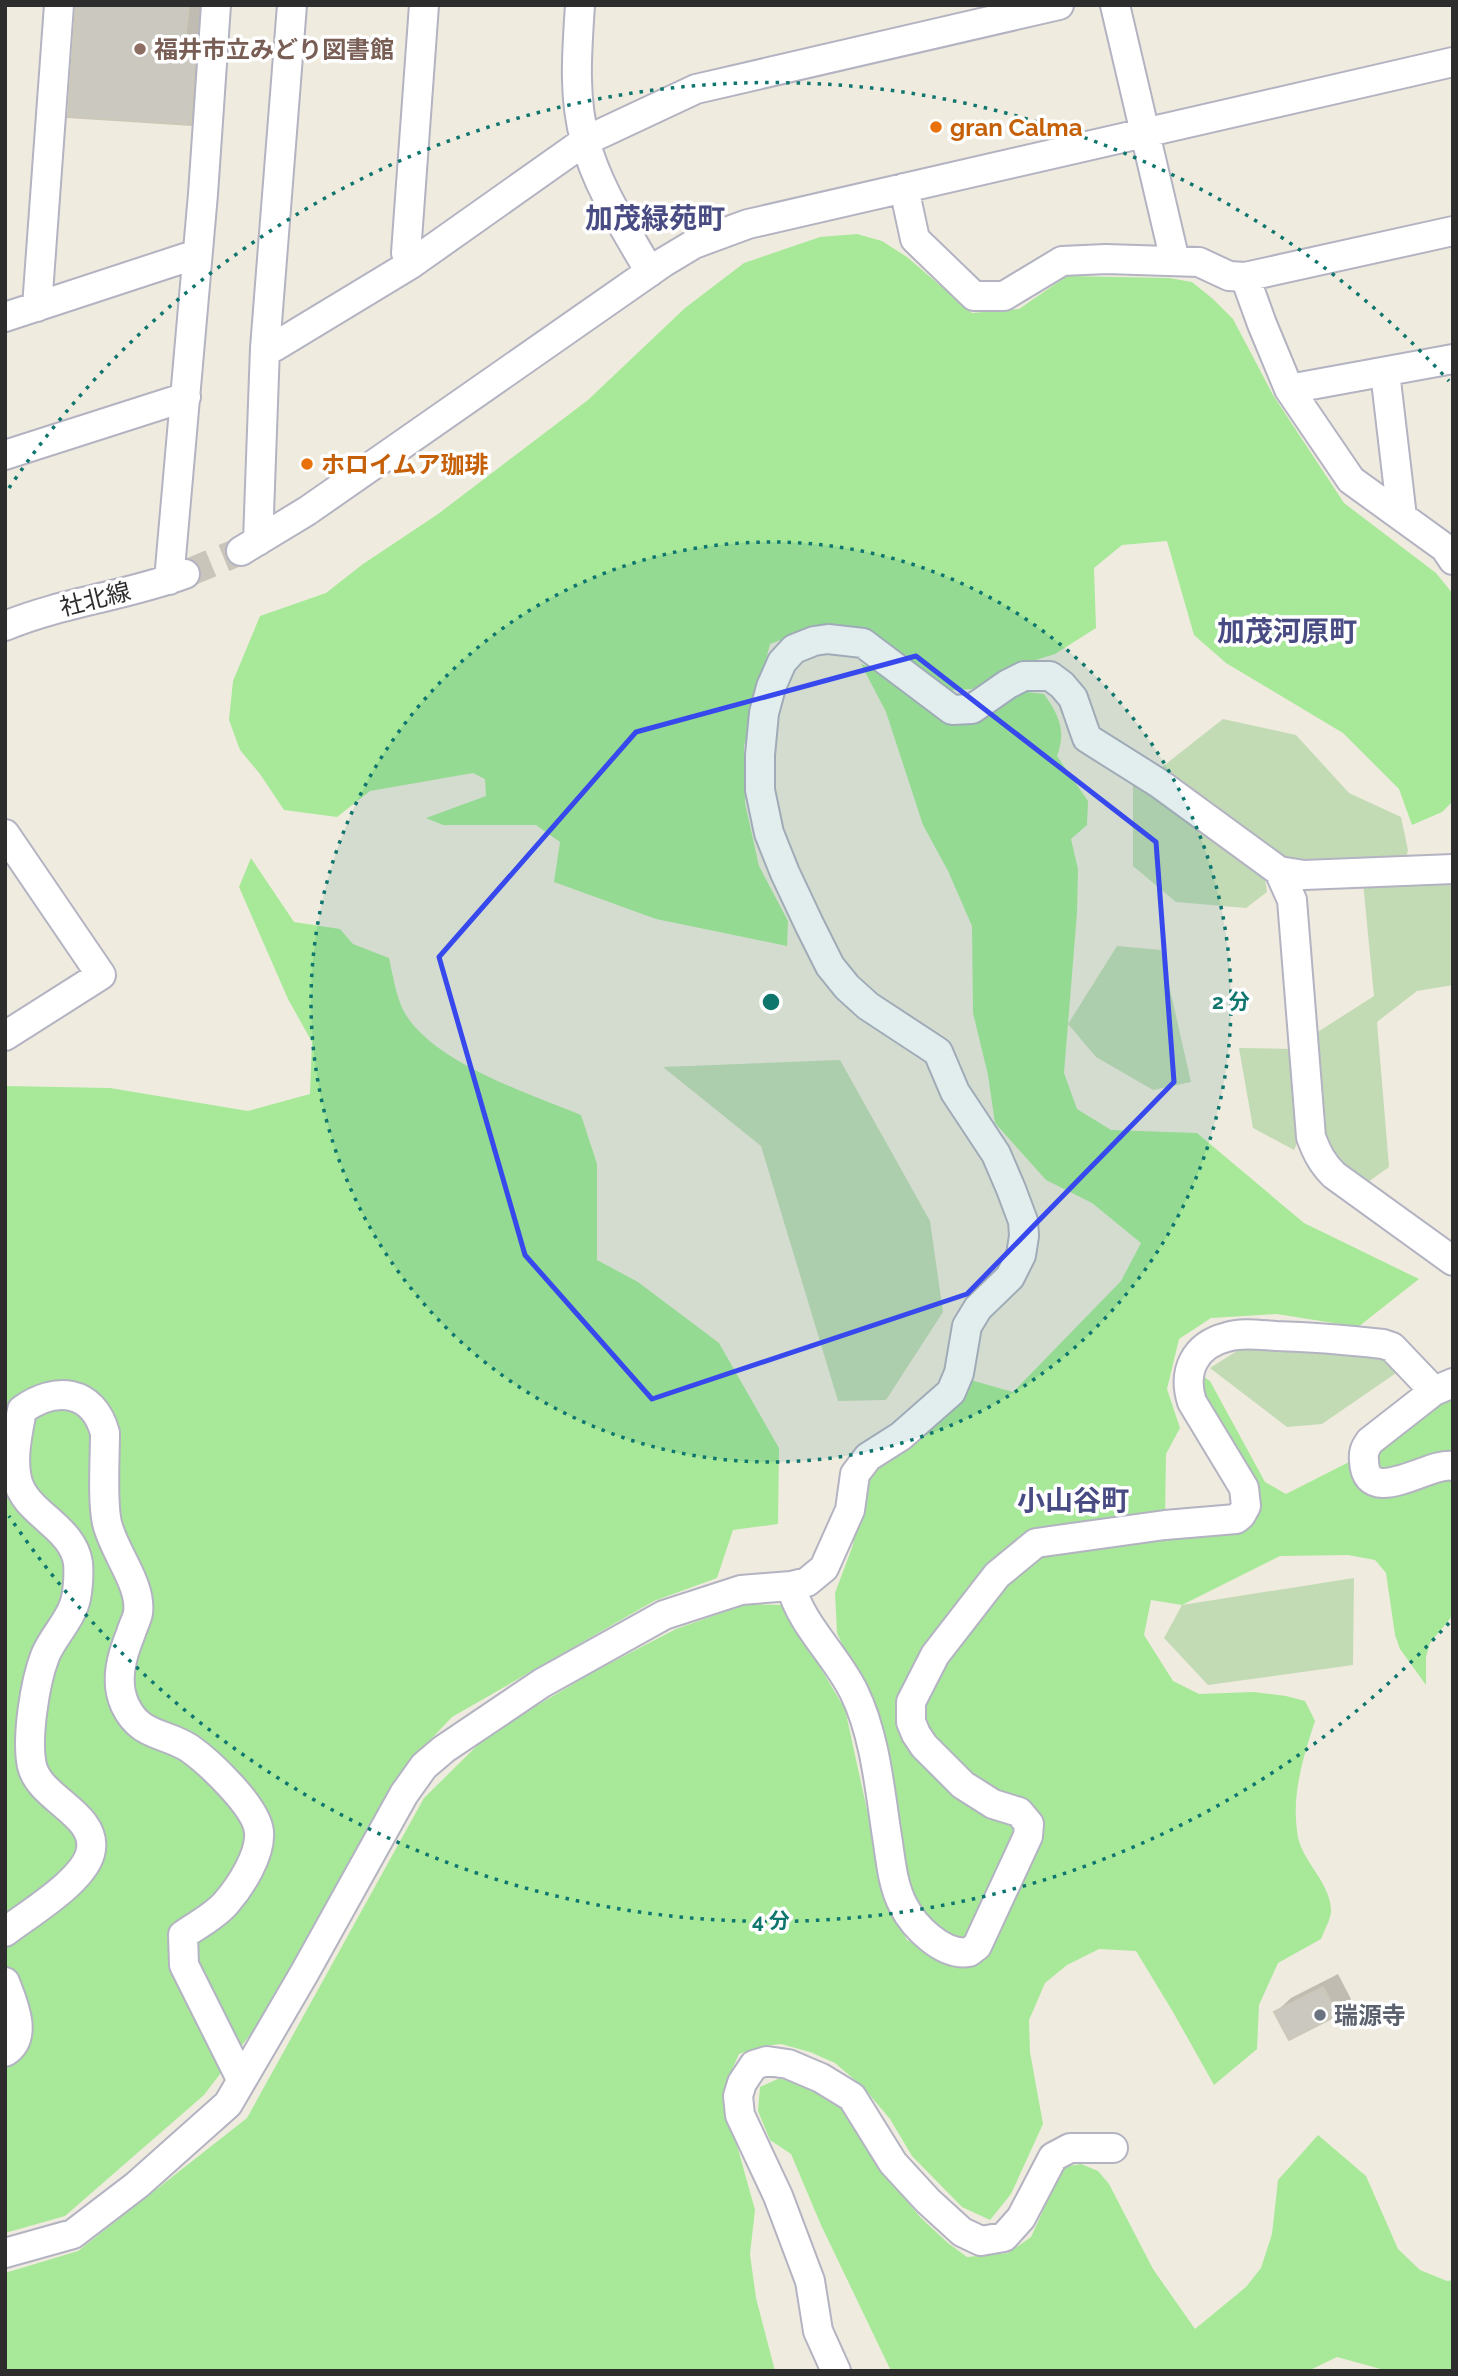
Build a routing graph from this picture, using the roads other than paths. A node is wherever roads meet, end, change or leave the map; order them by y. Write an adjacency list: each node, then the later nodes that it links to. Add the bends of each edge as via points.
1 (59, 5): 19 (street)
2 (216, 5): 14 (street)
3 (292, 5): 21 (street)
4 (425, 5): 16 (street, via 406,253)
5 (580, 5): 11 (street, via 577,88)
6 (1059, 5): 8 (street)
7 (1115, 5): 10 (street)
8 (982, 13): 11 (street, via 696,89)
9 (1453, 62): 10 (street)
10 (1144, 132): 12 (street); 15 (street)
11 (585, 141): 16 (street); 17 (street, via 603,188)
12 (904, 188): 15 (street, via 915,239 974,296 1004,296 1062,261); 17 (street, via 748,224 694,244)
13 (1453, 231): 18 (street)
14 (197, 254): 19 (street); 25 (street)
15 (1175, 261): 18 (street, via 1199,262 1229,276)
16 (411, 264): 21 (street, via 274,347)
17 (650, 272): 21 (street, via 307,511 249,546)
18 (1245, 277): 24 (street)
19 (37, 307): 20 (street)
20 (5, 317)
21 (265, 348)
22 (1453, 359): 23 (street)
23 (1385, 372): 24 (street); 27 (street)
24 (1289, 389): 27 (street, via 1351,480)
25 (186, 397): 26 (street); 30 (street, 社北線, via 177,577 48,610)
26 (5, 455)
27 (1413, 525): 28 (street); 29 (street, via 1446,548)
28 (1453, 528)
29 (1453, 560)
30 (5, 626)
31 (5, 834): 34 (street, via 102,975)
32 (1453, 869): 33 (street, via 1304,875)
33 (1279, 871): 35 (street, via 1292,900 1311,1137 1321,1163); 38 (street, via 1160,784 1087,738 1073,698 1050,676 1024,676 972,709 952,710 863,643 814,641 794,649 782,663 764,713 760,790 769,833 785,873 846,987 938,1052 956,1092 996,1154 1023,1221 1024,1236 1010,1277 978,1308 967,1326 951,1392 901,1436 868,1457 855,1474 850,1510 824,1569 807,1582)
34 (5, 1036)
35 (1453, 1261)
36 (1443, 1387): 37 (street, via 1370,1441 1364,1448 1364,1467 1373,1480 1391,1483 1438,1465); 38 (street, via 1383,1344 1258,1335 1215,1341 1194,1357 1188,1390 1244,1488 1247,1499 1241,1515 1036,1544 997,1575 935,1655 910,1711 916,1734 943,1767 993,1804 1018,1812 1028,1824 1028,1836 977,1946 969,1952 951,1951 920,1929 902,1905 863,1715)
37 (1453, 1466)
38 (791, 1586): 42 (street, via 741,1590 664,1615 542,1683 424,1766)
39 (5, 1932): 42 (street, via 62,1889 92,1850 84,1823 45,1788 32,1766 34,1693 46,1655 75,1605 78,1565 64,1534 28,1499 17,1481 15,1458 22,1410 33,1402 67,1394 82,1399 101,1420 106,1521 137,1595 138,1614 121,1657 124,1702 134,1721 155,1735 188,1747 234,1788 250,1809 259,1832 252,1868 225,1905 183,1935 184,1965)
40 (5, 1982): 41 (street, via 18,2037)
41 (5, 2052)
42 (242, 2079): 44 (street, via 228,2104 137,2185 73,2234)
43 (1113, 2148): 45 (street, via 1070,2148 1053,2157 1021,2218 1004,2236 981,2241 962,2232 893,2163 852,2097 788,2064 767,2061 754,2065 738,2096 740,2115 778,2196 810,2281 818,2331)
44 (5, 2253)
45 (836, 2371)

